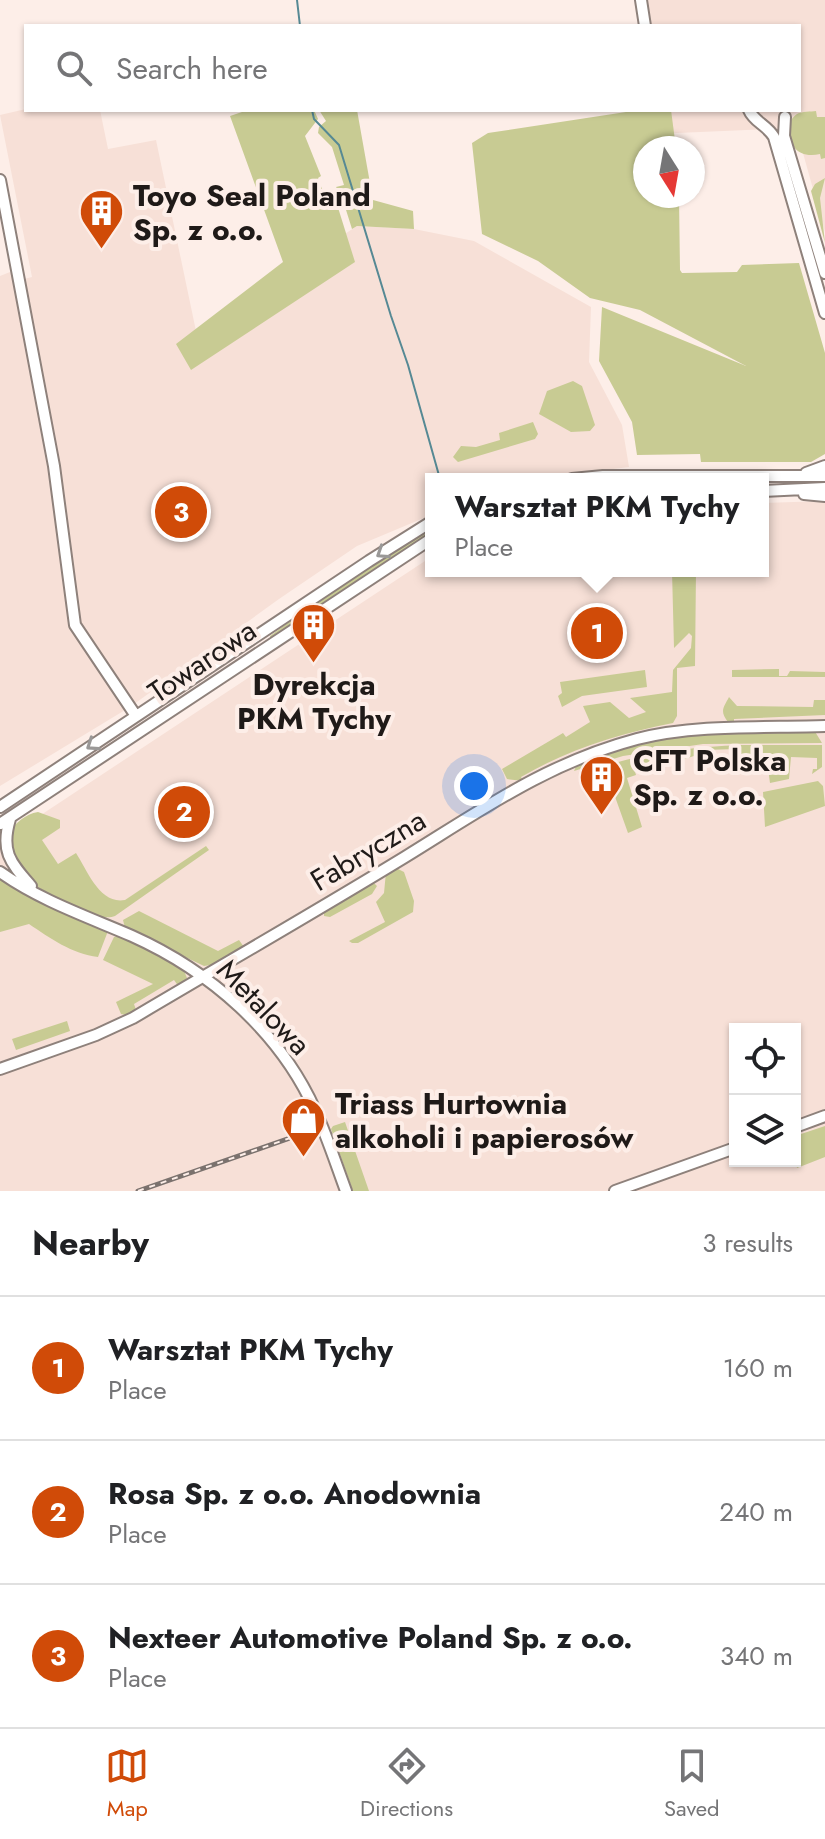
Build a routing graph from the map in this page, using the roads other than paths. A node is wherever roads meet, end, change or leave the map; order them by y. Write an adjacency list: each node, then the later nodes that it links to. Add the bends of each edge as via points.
1 (641, 0): 2 (street)
2 (645, 24)
3 (749, 112): 5 (street)
4 (787, 113): 5 (street, via 773,124); 7 (street, via 784,136)
5 (763, 124): 8 (street, via 774,139)
6 (0, 180): 21 (street, via 54,466 75,625)
7 (825, 273)
8 (825, 313)
9 (825, 466): 12 (street)
10 (825, 476): 12 (street)
11 (769, 477): 12 (street)
12 (788, 477)
13 (825, 488): 15 (street)
14 (769, 491): 15 (street)
15 (778, 491): 16 (street)
16 (825, 496)
17 (425, 526): 19 (street, Towarowa, one-way to 19)
18 (425, 543): 20 (street, Towarowa)
19 (251, 640): 20 (street); 21 (street, Towarowa)
20 (258, 652): 24 (street, Towarowa)
21 (136, 716): 23 (street, Towarowa, one-way to 23)
22 (825, 726): 28 (street, Fabryczna, via 674,733 578,757 501,796)
23 (0, 807)
24 (11, 818): 25 (street, Towarowa); 27 (street, via 2,837 2,854)
25 (0, 824)
26 (0, 872): 27 (street, Metalowa)
27 (35, 891): 28 (street, Metalowa)
28 (204, 975): 29 (street, Fabryczna, via 116,1026); 33 (street, Metalowa, via 285,1059 315,1110)
29 (0, 1069)
30 (825, 1116): 31 (street)
31 (801, 1125)
32 (729, 1150): 34 (street)
33 (346, 1191)
34 (615, 1191)

